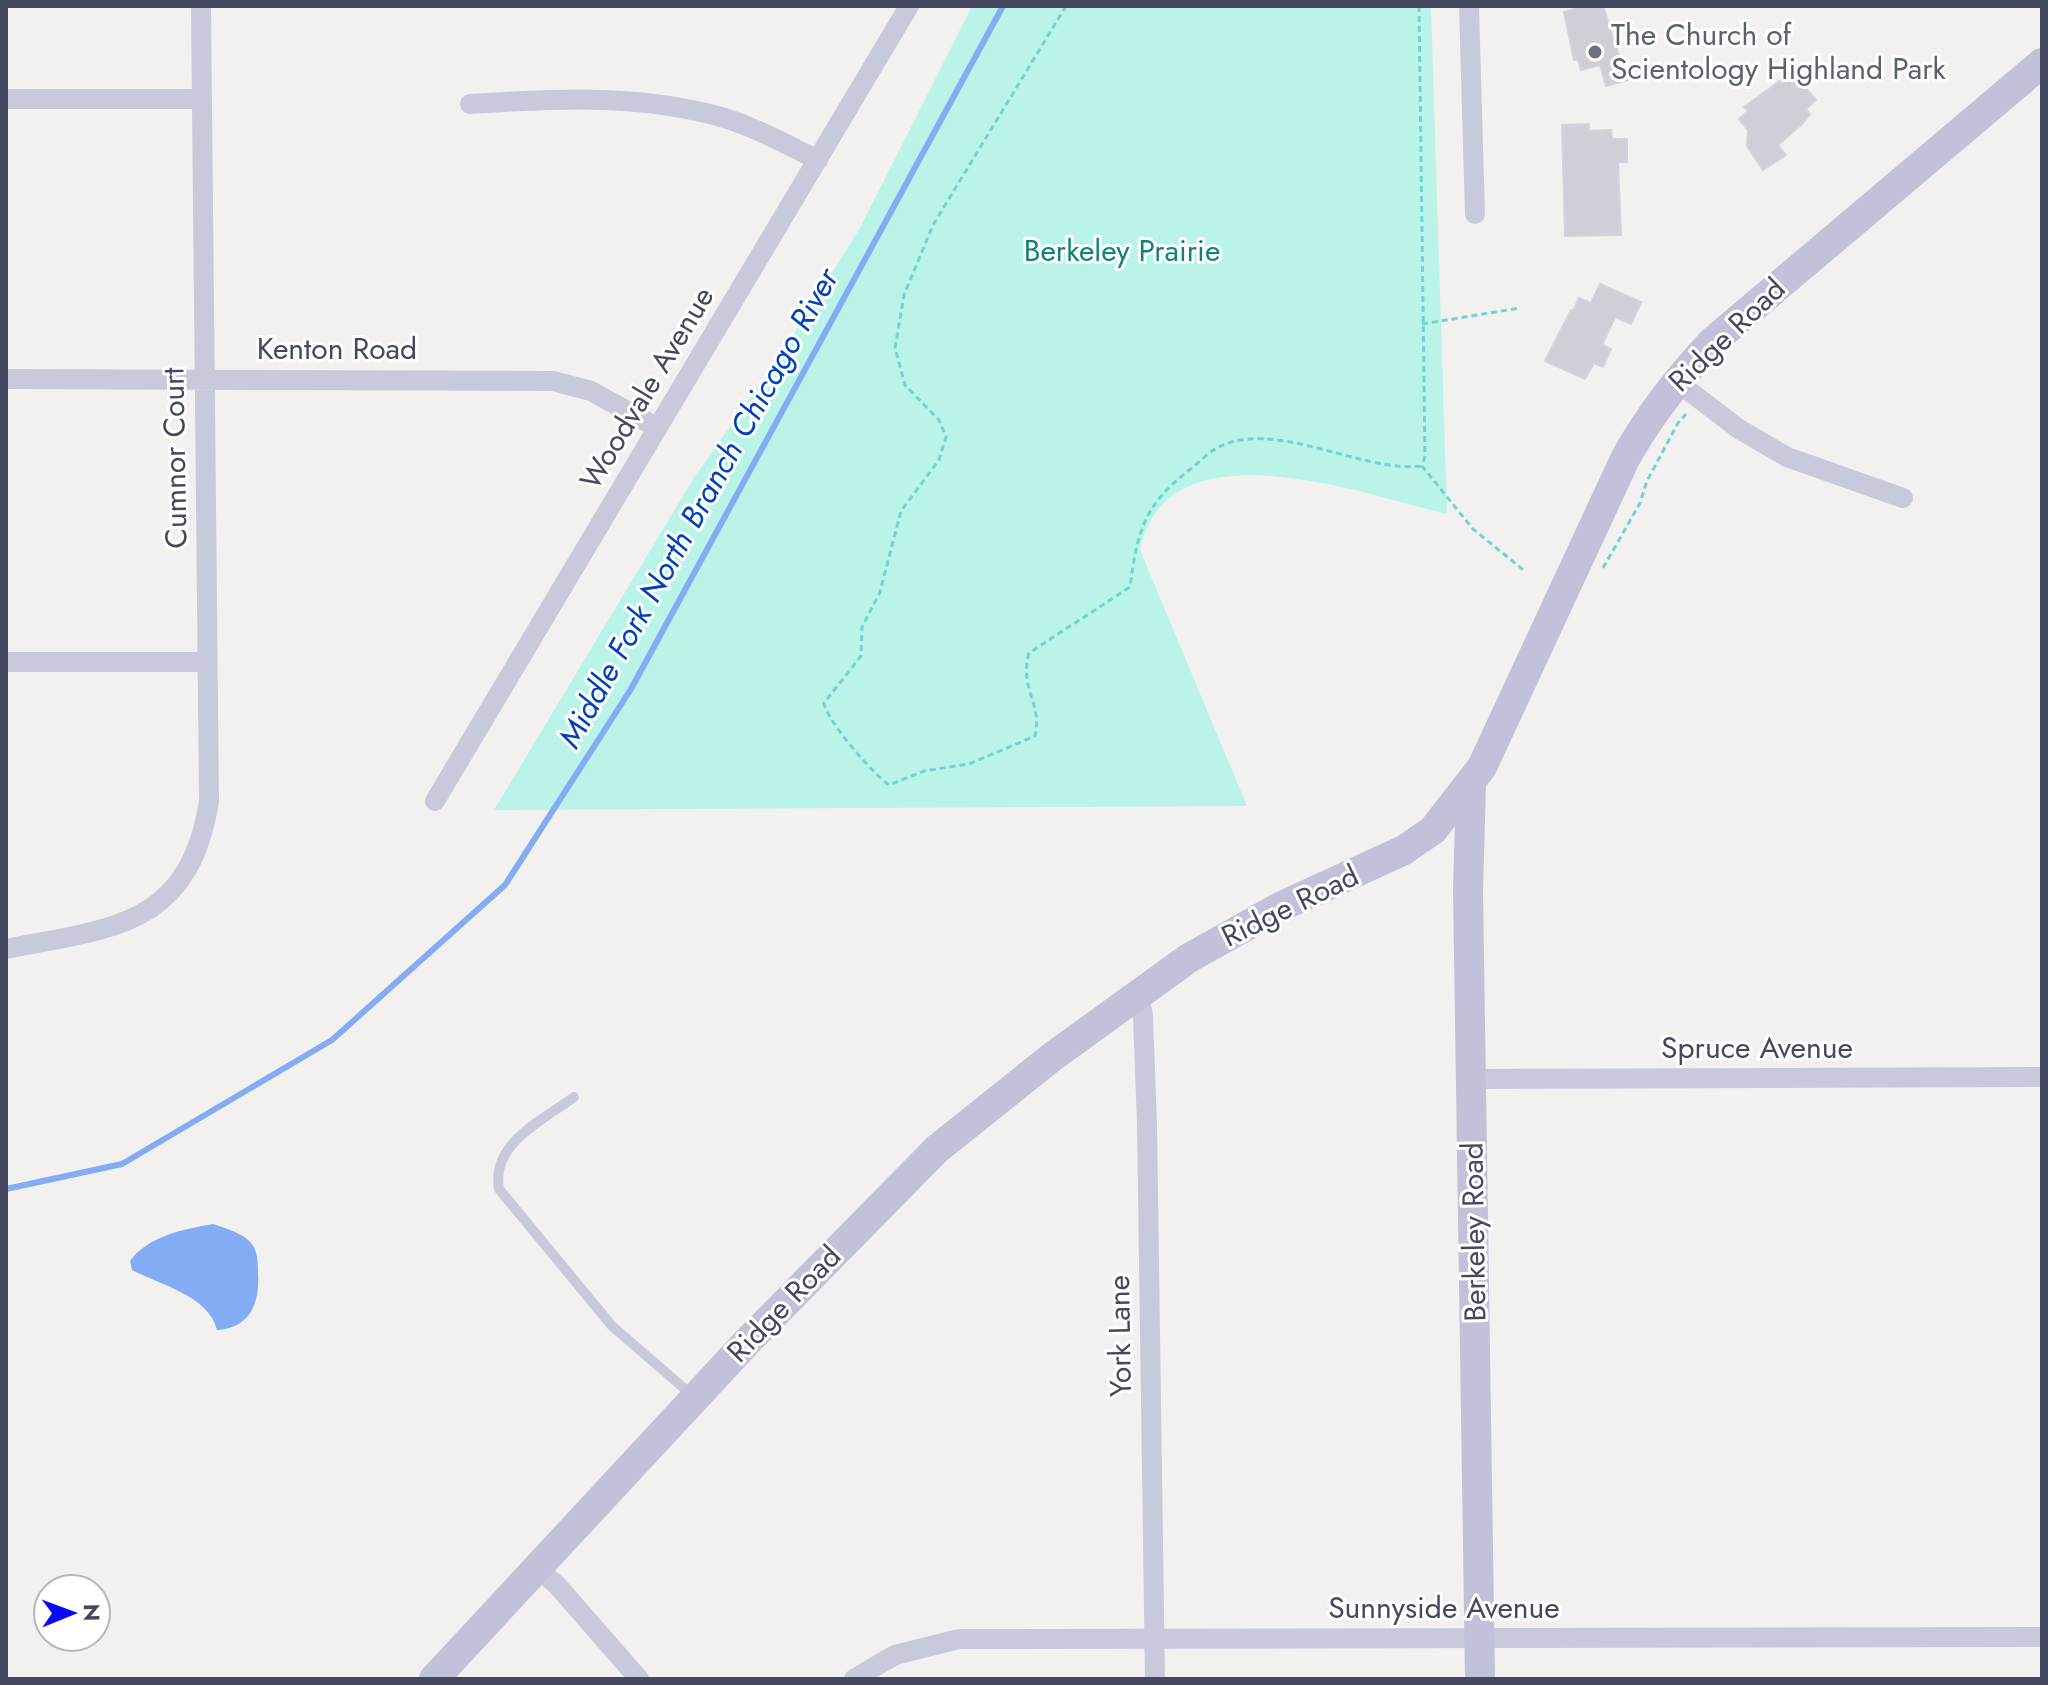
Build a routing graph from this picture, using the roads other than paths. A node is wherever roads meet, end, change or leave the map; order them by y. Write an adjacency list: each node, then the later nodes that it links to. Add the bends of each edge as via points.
1 (201, 6): 6 (street, Cumnor Court)
2 (909, 6): 8 (street, Woodvale Avenue)
3 (1469, 6): 9 (street)
4 (2042, 63): 12 (street, Ridge Road, via 1712,342)
5 (6, 99): 6 (street)
6 (202, 99): 11 (street, Cumnor Court)
7 (470, 104): 8 (street, via 587,97 656,103 713,114)
8 (818, 160): 13 (street, Woodvale Avenue)
9 (1475, 214)
10 (6, 379): 11 (street, Kenton Road)
11 (205, 380): 13 (street, Kenton Road, via 553,381 591,391); 16 (street, Cumnor Court)
12 (1676, 381): 14 (street, via 1727,421 1787,457); 17 (street, Ridge Road, via 1625,459)
13 (658, 428): 18 (street, Woodvale Avenue)
14 (1903, 498)
15 (6, 662): 16 (street)
16 (207, 662): 19 (street, Cumnor Court, via 206,824 196,853 165,898 145,915 112,928)
17 (1471, 785): 20 (street, Ridge Road, via 1433,830 1404,850 1241,927); 22 (street, Berkeley Road)
18 (435, 801)
19 (6, 949)
20 (1139, 993): 24 (street, Ridge Road, via 937,1149); 27 (street, York Lane, via 1147,1124)
21 (2042, 1077): 22 (street, Spruce Avenue)
22 (1472, 1079): 28 (street, Berkeley Road)
23 (574, 1097): 24 (lane, via 510,1144 496,1171 499,1189 612,1326)
24 (695, 1398): 25 (street, Ridge Road)
25 (537, 1569): 29 (street, Ridge Road); 30 (street)
26 (2042, 1637): 28 (street, Sunnyside Avenue)
27 (1155, 1638): 28 (street, Sunnyside Avenue); 31 (street, Sunnyside Avenue, via 959,1639 895,1655); 32 (street, York Lane)
28 (1479, 1638): 33 (street, Berkeley Road)
29 (434, 1679)
30 (639, 1679)
31 (854, 1679)
32 (1155, 1679)
33 (1480, 1679)

